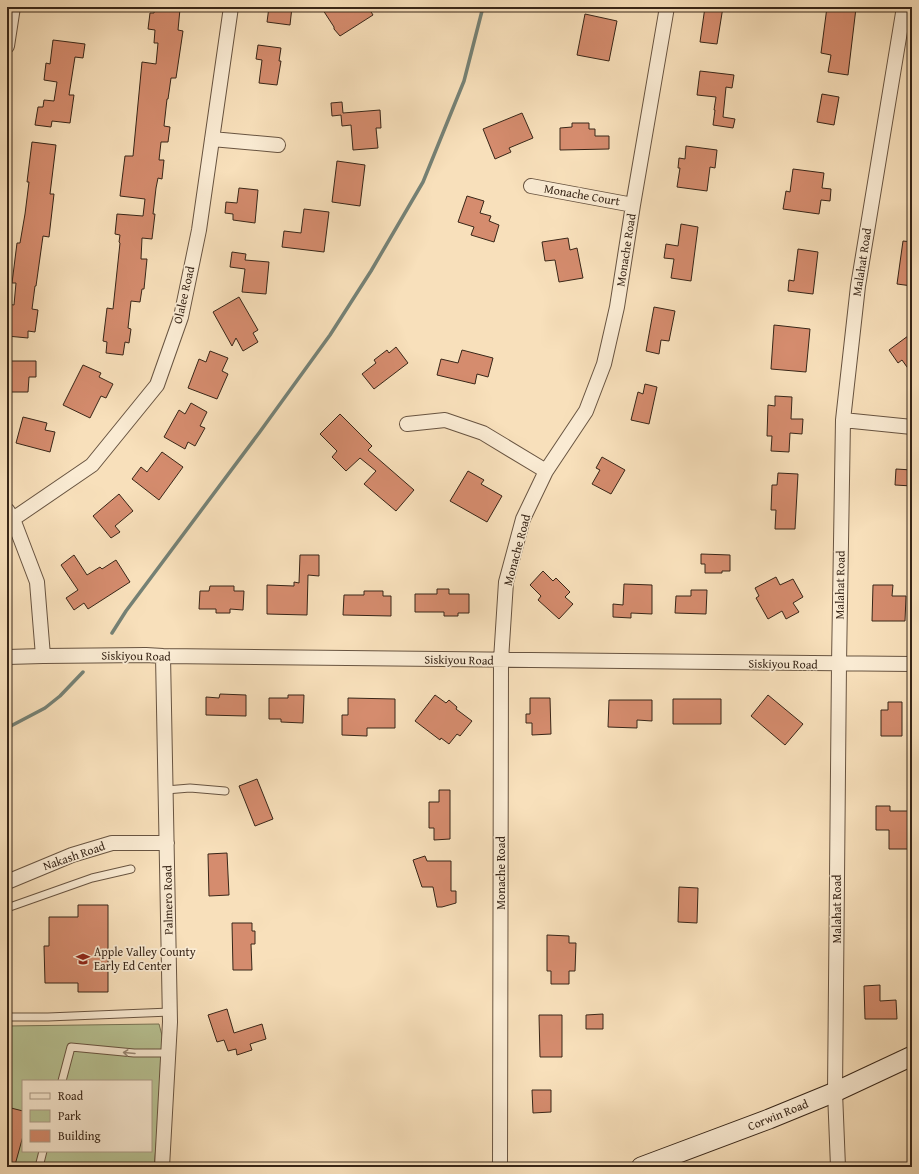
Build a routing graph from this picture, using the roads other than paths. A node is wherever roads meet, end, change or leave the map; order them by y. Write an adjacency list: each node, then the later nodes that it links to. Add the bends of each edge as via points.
1 (13, 7): 5 (street)
2 (231, 7): 6 (street, Olalee Road)
3 (667, 7): 9 (street, Monache Road)
4 (904, 7): 10 (street, Malahat Road, via 858,286)
5 (7, 46)
6 (212, 139): 7 (street); 14 (street, Olalee Road, via 199,230 181,317 157,385 92,465)
7 (278, 145)
8 (531, 186): 9 (street, Monache Court)
9 (633, 205): 13 (street, Monache Road, via 617,307 604,364 586,411)
10 (843, 420): 12 (street); 19 (street, Malahat Road)
11 (407, 424): 13 (street, via 446,420 483,433)
12 (912, 427)
13 (546, 471): 18 (street, Monache Road, via 524,519 506,582)
14 (10, 514): 15 (street, via 37,582)
15 (43, 656): 16 (street, Siskiyou Road); 17 (street, Siskiyou Road)
16 (163, 656): 18 (street, Siskiyou Road); 21 (street, Palmero Road)
17 (7, 657)
18 (502, 660): 19 (street, Siskiyou Road); 37 (street, Monache Road)
19 (839, 664): 20 (street, Siskiyou Road); 32 (street, Malahat Road)
20 (912, 664)
21 (166, 790): 22 (lane, via 190,788); 23 (street, Palmero Road)
22 (225, 791)
23 (167, 843): 25 (street, Nakash Road, via 112,843 72,855); 27 (street, Palmero Road)
24 (131, 869): 26 (lane, via 92,878)
25 (7, 882)
26 (7, 908)
27 (170, 1012): 28 (lane); 29 (street, Palmero Road)
28 (7, 1017)
29 (168, 1054): 31 (lane, one-way to 31, via 134,1054 71,1047); 36 (street, Palmero Road)
30 (912, 1056): 32 (main road, Corwin Road)
31 (62, 1080)
32 (835, 1092): 34 (main road, Corwin Road); 38 (street, Malahat Road)
33 (43, 1152): 35 (lane)
34 (645, 1166)
35 (39, 1167)
36 (162, 1167)
37 (500, 1167)
38 (838, 1167)

